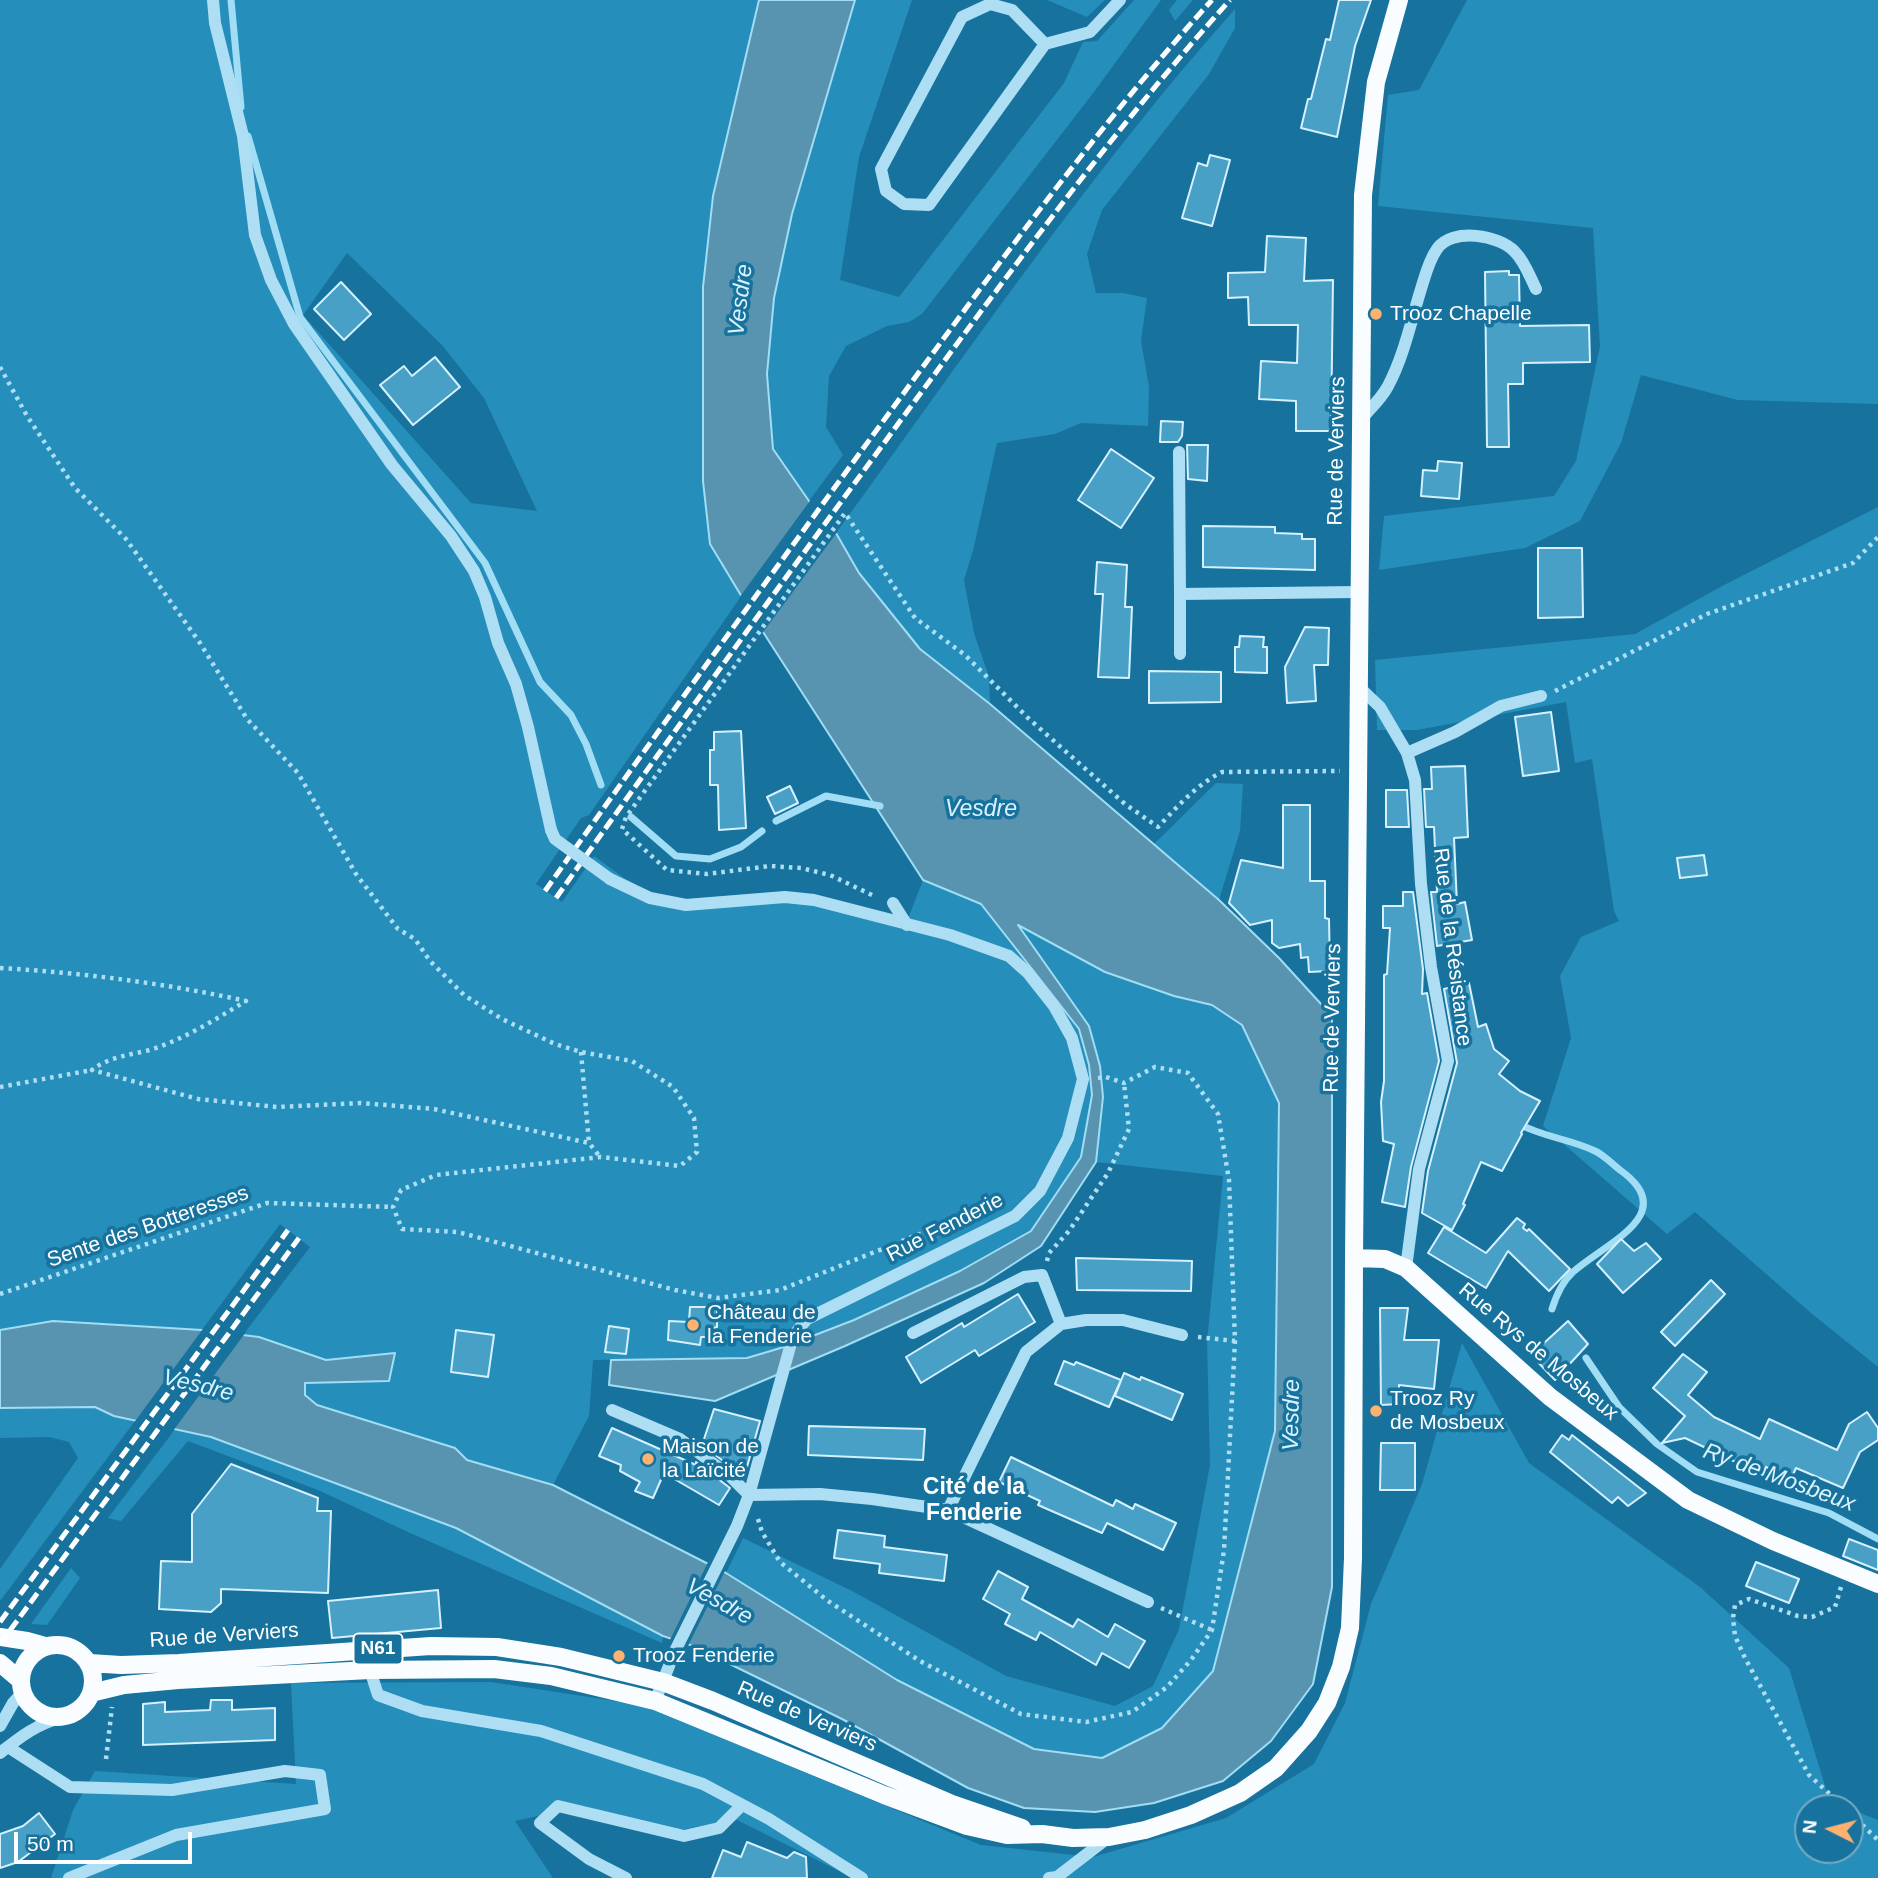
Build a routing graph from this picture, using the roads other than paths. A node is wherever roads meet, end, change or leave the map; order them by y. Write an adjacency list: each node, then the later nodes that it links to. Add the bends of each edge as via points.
1 (213, 0): 15 (street, Rue Fenderie, bridge, via 243,136 255,235 271,280 294,324 392,465 452,536 474,571 516,684 555,839 610,879 650,898 686,905 785,897 814,900)
2 (1120, 0): 4 (street, via 1090,32)
3 (1399, 0): 6 (main road, Rue de Verviers / N61, via 1376,82 1363,195)
4 (1045, 44): 4 (street, via 1012,10 990,4 962,17 881,169 887,191 904,204 929,205)
5 (1536, 289): 6 (street, via 1514,250 1486,237 1464,235 1438,247 1387,388)
6 (1360, 419): 8 (main road, Rue de Verviers / N61)
7 (1179, 452): 9 (street)
8 (1359, 592): 9 (street); 11 (main road, Rue de Verviers / N61)
9 (1180, 594): 10 (street)
10 (1181, 654)
11 (1358, 687): 13 (street, Rue de la Résistance, via 1380,707); 16 (main road, Rue de Verviers / N61)
12 (1541, 696): 13 (street, via 1501,706)
13 (1407, 753): 17 (street, Rue de la Résistance, via 1415,780 1431,967 1448,1061 1419,1169)
14 (892, 903): 15 (street)
15 (906, 925): 22 (street, Rue Fenderie, via 1009,956 1028,973 1072,1038 1083,1079 1076,1112 1068,1138 1040,1191 1015,1216 807,1320 793,1336)
16 (1354, 1258): 17 (main road, Rue Rys de Mosbeux, via 1385,1259); 40 (main road, Rue de Verviers / N61, via 1350,1628 1327,1703 1310,1731 1276,1768 1240,1793 1191,1815)
17 (1406, 1268): 24 (main road, Rue Rys de Mosbeux, via 1550,1397 1688,1500)
18 (1061, 1324): 19 (street, via 1042,1275 1024,1276); 20 (street, via 1123,1320); 23 (street, via 1026,1352)
19 (913, 1333)
20 (1182, 1335)
21 (612, 1410): 22 (street, via 680,1439)
22 (749, 1495): 23 (street, via 820,1494); 31 (street, Rue Fenderie)
23 (948, 1510): 25 (street)
24 (1878, 1584)
25 (1149, 1602)
26 (0, 1637): 27 (main road)
27 (45, 1646): 29 (main road, via 70,1646); 32 (main road, via 23,1667)
28 (0, 1663): 32 (main road)
29 (89, 1664): 31 (main road, Rue de Verviers / N61, via 178,1663 431,1646 497,1647); 33 (main road)
30 (370, 1670): 33 (main road, Rue de Verviers / N61, via 178,1680); 34 (main road, Rue de Verviers / N61, via 494,1669 551,1676); 38 (street, via 378,1695 422,1711 541,1731 703,1784)
31 (663, 1682): 34 (street, Rue Fenderie); 39 (main road, Rue de Verviers / N61, via 951,1804)
32 (21, 1686): 35 (main road, via 39,1713); 36 (street)
33 (91, 1693): 35 (main road, via 76,1713)
34 (654, 1701): 39 (main road, Rue de Verviers / N61, via 967,1826 1007,1835)
35 (64, 1717): 37 (street, via 46,1721)
36 (0, 1726)
37 (4, 1750): 41 (street, via 70,1787 172,1790 285,1771 320,1775 325,1809 176,1835)
38 (742, 1805): 42 (street, via 719,1828 684,1836 558,1806 540,1823 589,1859); 43 (street)
39 (1042, 1834): 40 (main road, Rue de Verviers / N61)
40 (1109, 1837): 44 (street, via 1057,1877)
41 (69, 1878)
42 (626, 1878)
43 (862, 1878)
44 (1049, 1878)

